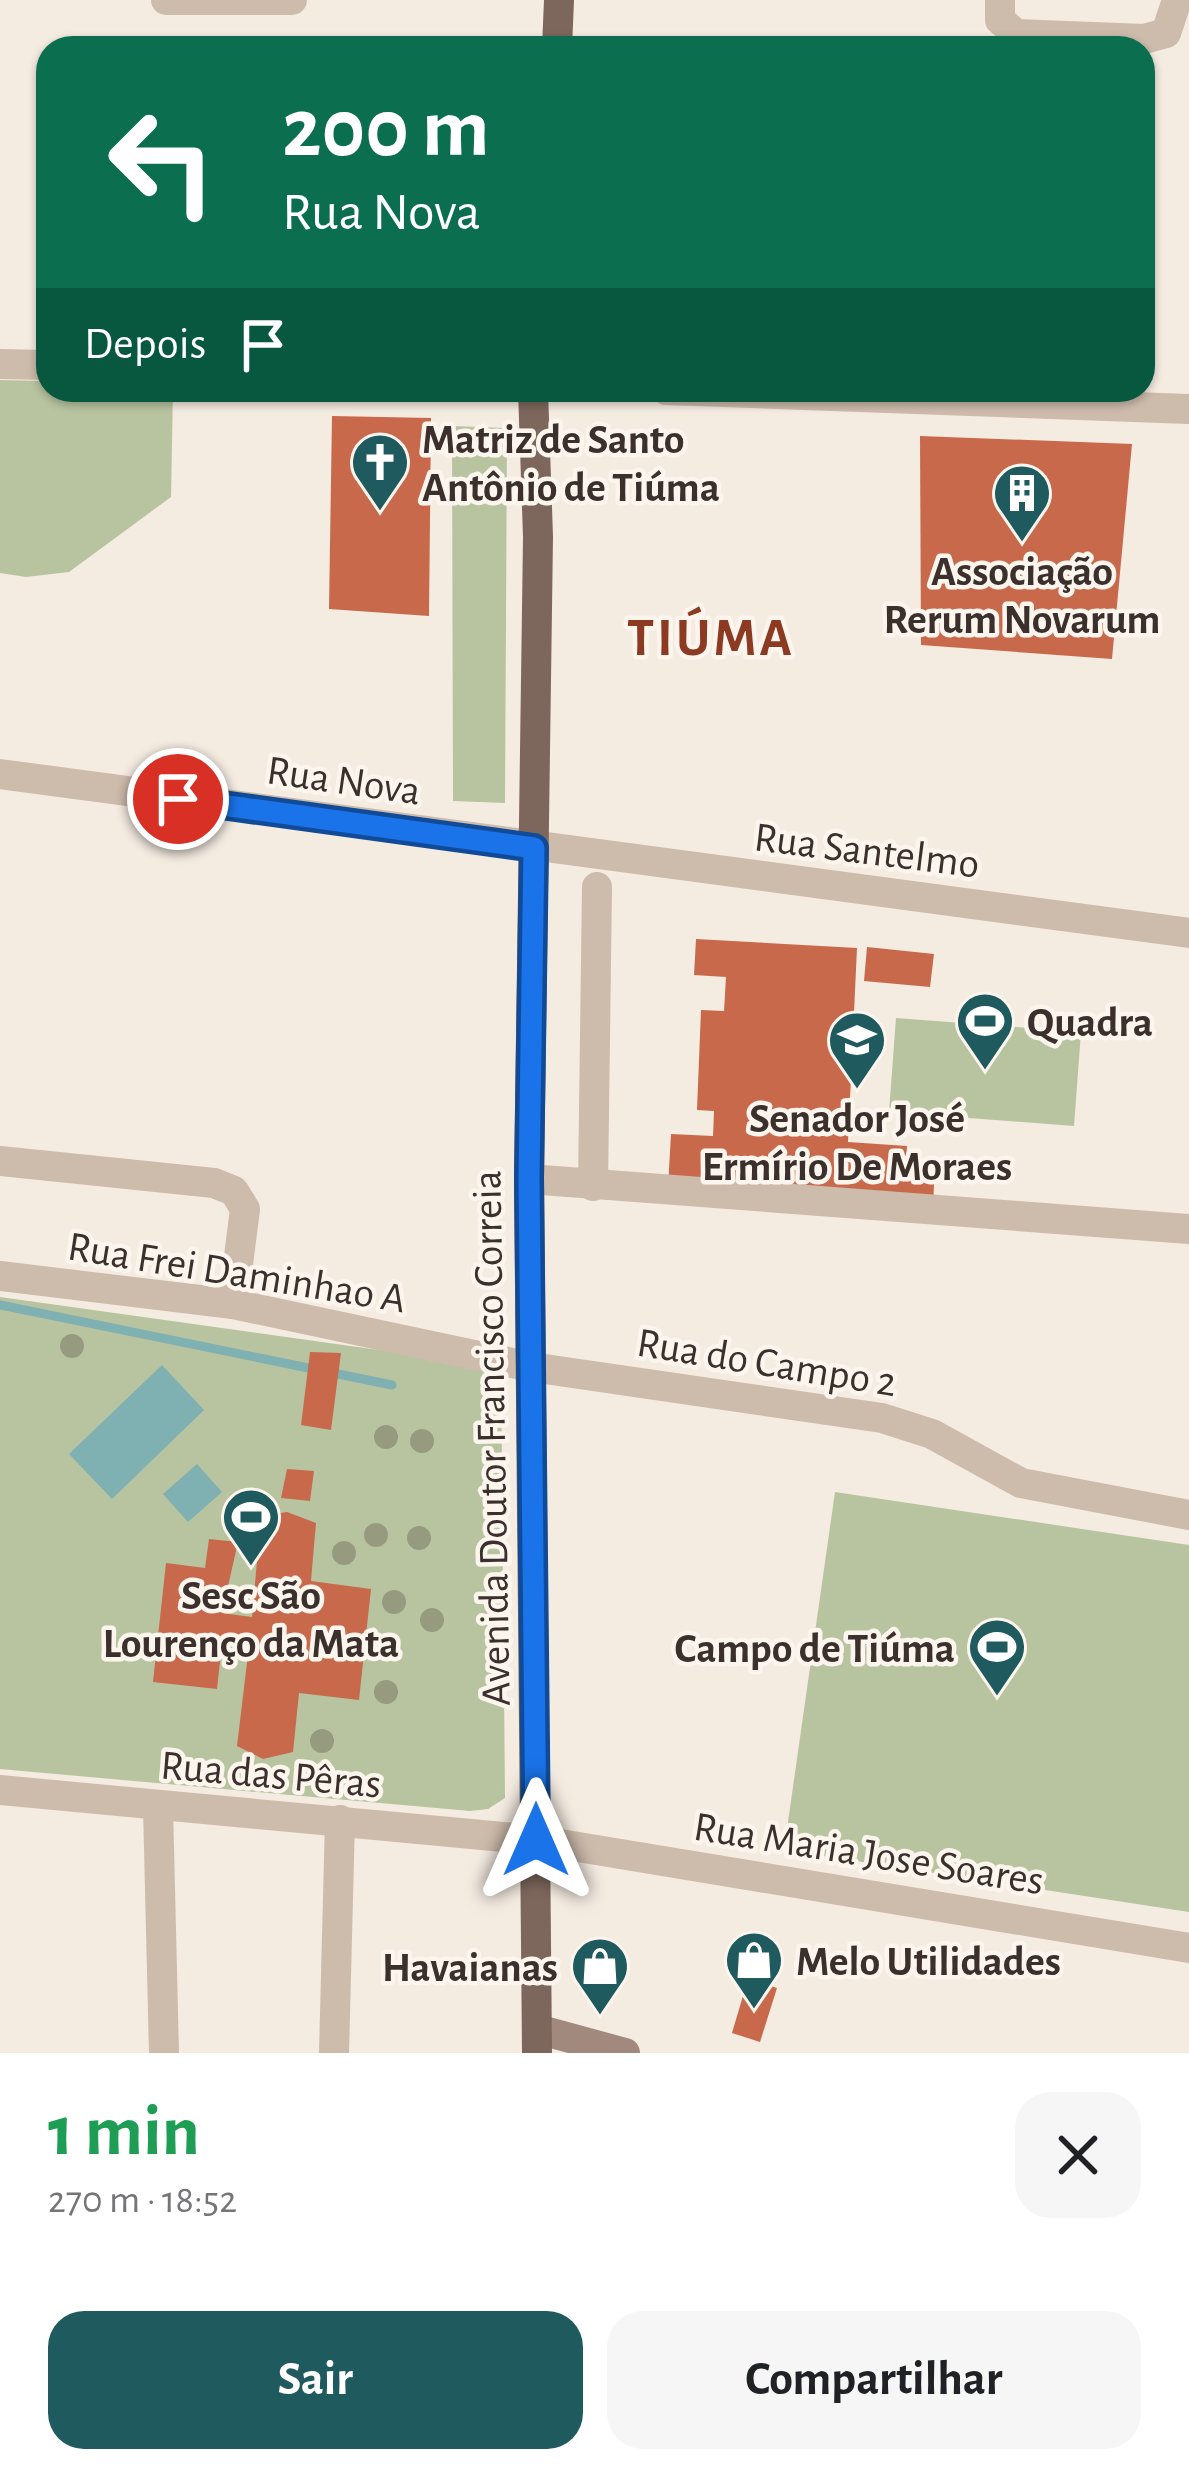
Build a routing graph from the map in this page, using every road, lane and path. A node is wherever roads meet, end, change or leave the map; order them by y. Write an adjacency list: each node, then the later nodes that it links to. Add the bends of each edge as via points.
1 (166, 0): 5 (street)
2 (560, 0): 6 (main road)
3 (1000, 0): 7 (street, via 1009,32)
4 (1177, 0): 8 (street, via 1171,26)
5 (289, 1)
6 (557, 36)
7 (1108, 36)
8 (1155, 38)
9 (0, 364): 10 (street)
10 (36, 365)
11 (533, 402): 15 (main road, Avenida Doutor Francisco Correia)
12 (996, 402): 13 (street)
13 (1189, 409)
14 (0, 774): 15 (street, Rua Nova)
15 (534, 848): 17 (street, Rua Santelmo); 19 (main road, Avenida Doutor Francisco Correia)
16 (597, 887): 20 (street)
17 (1189, 933)
18 (0, 1161): 23 (street, via 234,1191 245,1209)
19 (529, 1178): 20 (street); 24 (main road, Avenida Doutor Francisco Correia)
20 (593, 1186): 21 (street)
21 (1189, 1229)
22 (0, 1276): 23 (street, Rua Frei Daminhao A)
23 (232, 1304): 24 (street, Rua Frei Daminhao A)
24 (531, 1367): 25 (street, Rua do Campo 2, via 882,1418 932,1434 1021,1483); 29 (main road, Avenida Doutor Francisco Correia)
25 (1189, 1515)
26 (0, 1790): 27 (street, Rua das Pêras)
27 (158, 1807): 28 (street, Rua das Pêras); 32 (street)
28 (340, 1820): 29 (street, Rua das Pêras); 33 (street)
29 (536, 1840): 30 (street, Rua Maria Jose Soares); 31 (main road, Avenida Doutor Francisco Correia)
30 (1189, 1948)
31 (537, 2041): 34 (main road)
32 (164, 2053)
33 (334, 2053)
34 (625, 2053)

